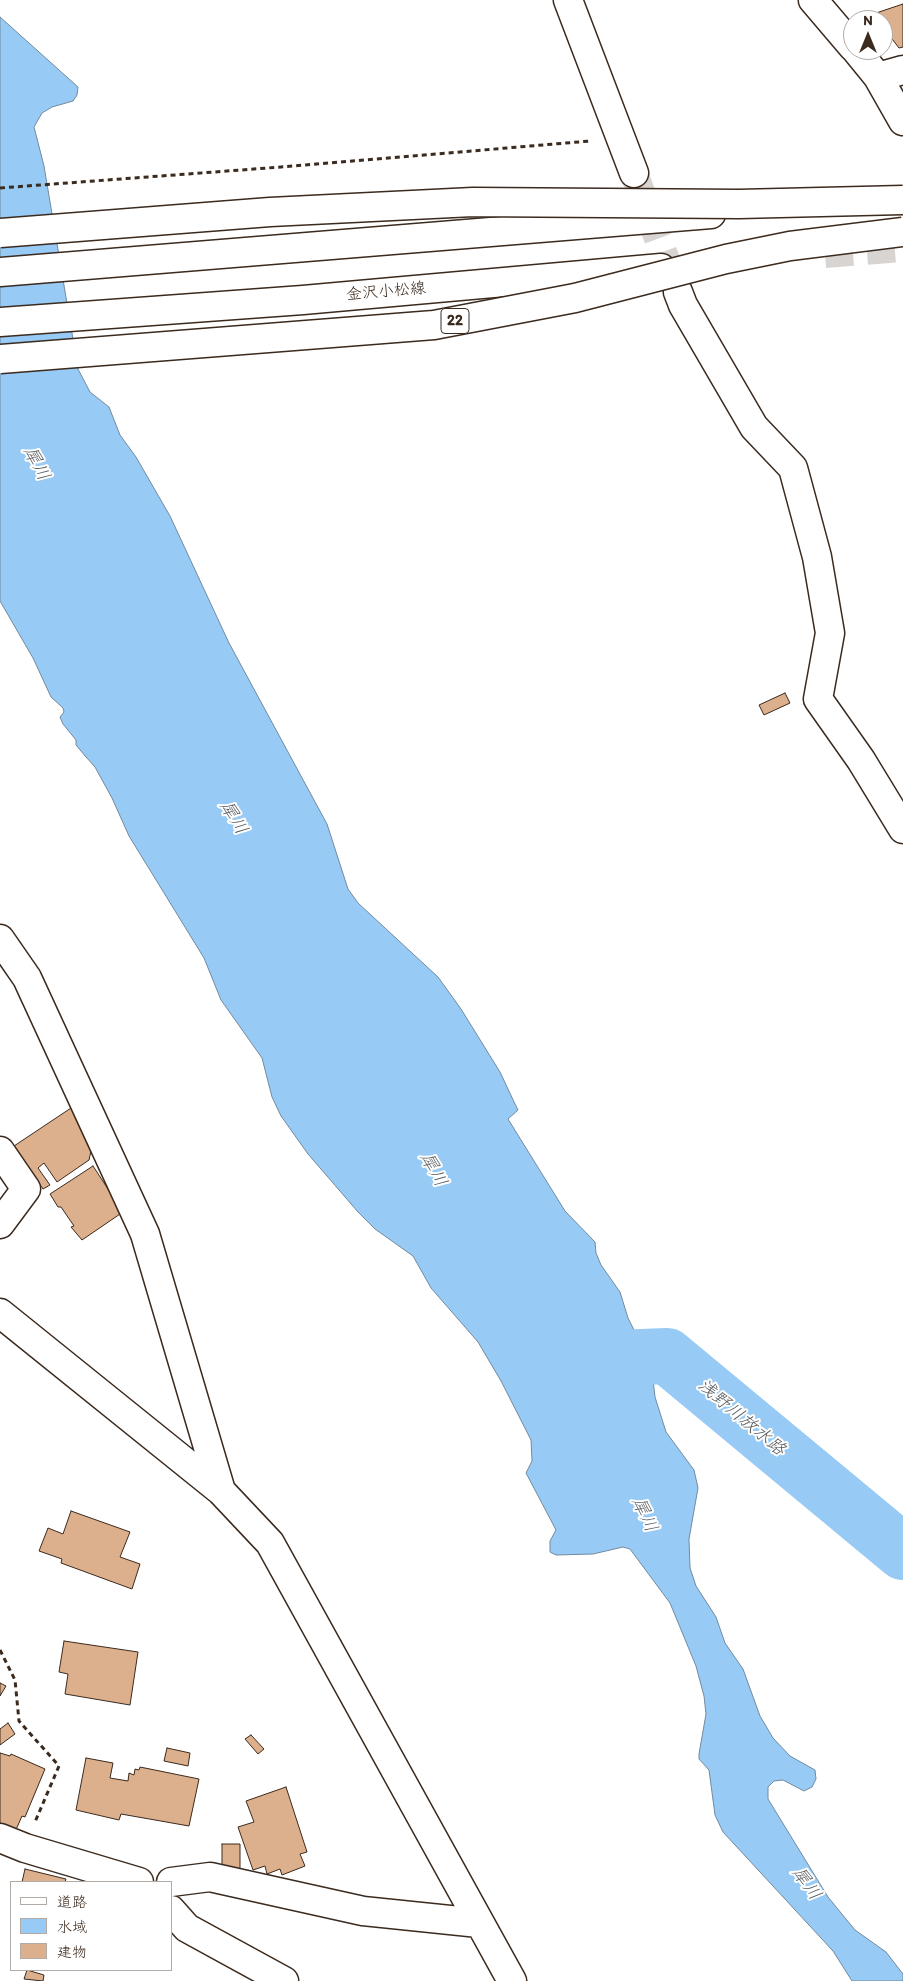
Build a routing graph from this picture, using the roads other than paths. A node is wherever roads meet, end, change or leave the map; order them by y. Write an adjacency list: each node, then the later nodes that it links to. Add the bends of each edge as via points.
1 (568, 0): 7 (main road)
2 (813, 0): 3 (main road)
3 (843, 35)
4 (871, 60): 5 (main road)
5 (891, 74): 6 (main road)
6 (903, 121)
7 (634, 173)
8 (903, 200): 11 (main road, bridge, via 739,204 473,202 270,212)
9 (768, 209): 13 (main road)
10 (903, 232): 16 (main road, 22, bridge, via 790,246 575,298 434,325)
11 (0, 233)
12 (772, 258): 15 (main road, 金沢小松線 / 22, via 303,300)
13 (0, 272)
14 (678, 292): 17 (main road, via 754,427 792,468 817,557 830,633 818,699 862,760)
15 (0, 322)
16 (0, 360)
17 (903, 829)
18 (0, 939): 22 (main road, via 27,978 145,1234)
19 (0, 1151): 20 (main road, via 26,1189)
20 (0, 1224)
21 (0, 1313): 22 (main road)
22 (221, 1491): 27 (main road, via 270,1543)
23 (0, 1838): 24 (main road)
24 (136, 1881)
25 (172, 1882): 27 (main road, via 210,1877 363,1911)
26 (172, 1911): 28 (main road, via 187,1928)
27 (479, 1923): 29 (main road)
28 (284, 1981)
29 (512, 1981)

